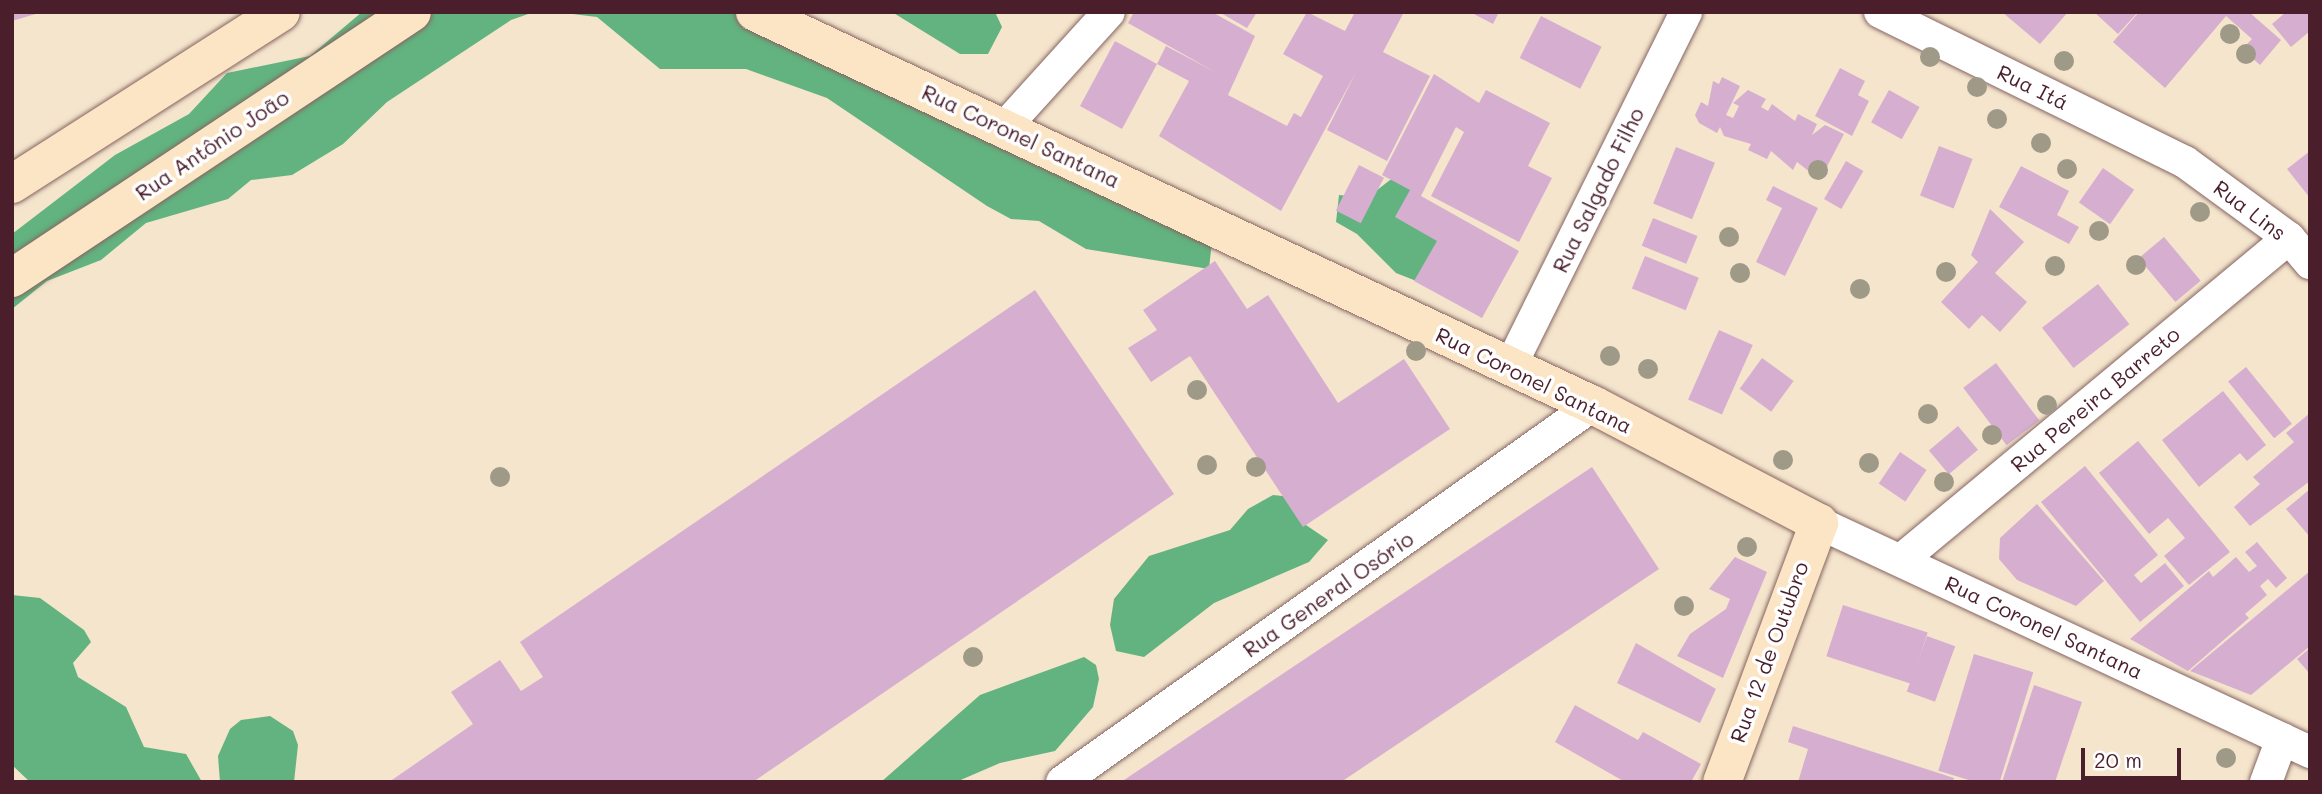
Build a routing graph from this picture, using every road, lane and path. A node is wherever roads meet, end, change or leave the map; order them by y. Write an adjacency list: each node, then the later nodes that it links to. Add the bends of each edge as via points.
1 (281, 12): 9 (main road)
2 (412, 12): 12 (main road, Rua Antônio João)
3 (755, 12): 7 (main road, Rua Coronel Santana)
4 (1109, 12): 7 (street)
5 (1686, 12): 13 (street, Rua Salgado Filho)
6 (1880, 12): 8 (street, Rua Itá)
7 (1004, 128): 13 (main road, Rua Coronel Santana)
8 (2185, 162): 10 (street, Rua Lins)
9 (12, 184)
10 (2289, 238): 11 (street, Rua Lins); 16 (street, Rua Pereira Barreto)
11 (2310, 263)
12 (12, 278)
13 (1510, 367): 14 (main road, Rua Coronel Santana)
14 (1593, 405): 15 (main road, Rua Coronel Santana); 18 (street, Rua General Osório)
15 (1819, 523): 16 (street, Rua Coronel Santana); 19 (main road, Rua 12 de Outubro)
16 (1901, 560): 17 (street, Rua Coronel Santana)
17 (2296, 745): 20 (street)
18 (1062, 782)
19 (1722, 782)
20 (2266, 782)

